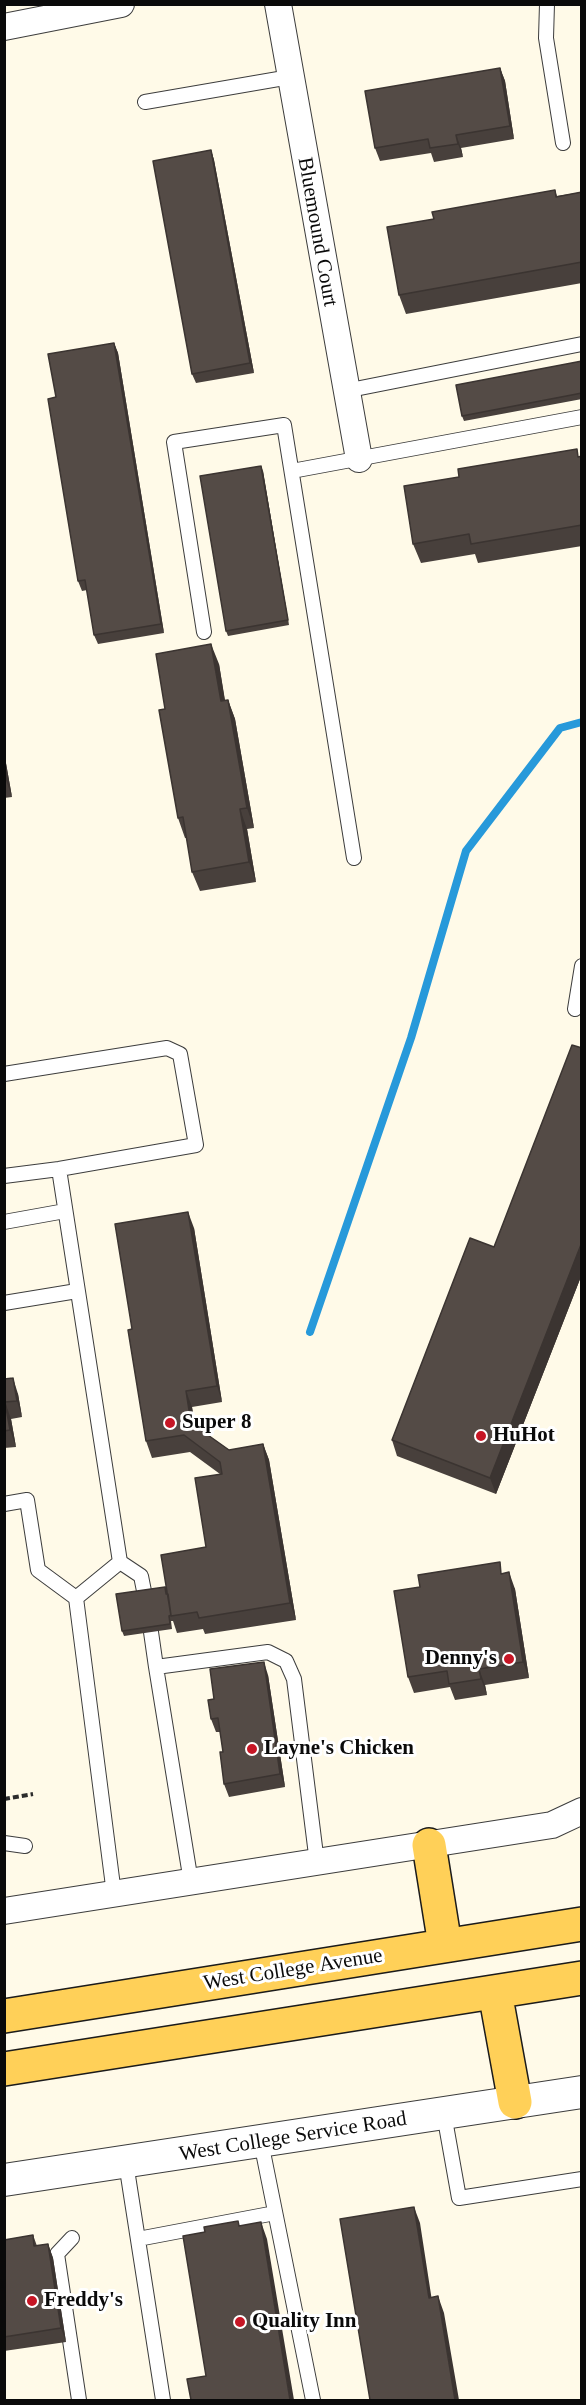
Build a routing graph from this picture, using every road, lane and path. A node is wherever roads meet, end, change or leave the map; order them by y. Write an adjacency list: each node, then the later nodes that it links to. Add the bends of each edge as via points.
1 (121, 4): 4 (street)
2 (278, 4): 6 (street, Bluemound Court)
3 (547, 4): 8 (lane, via 546,38)
4 (77, 8): 5 (street)
5 (4, 27)
6 (290, 77): 7 (lane); 10 (street, Bluemound Court)
7 (145, 102)
8 (563, 143)
9 (582, 344): 10 (lane)
10 (345, 391): 12 (street, Bluemound Court)
11 (582, 417): 12 (lane)
12 (359, 459): 13 (lane)
13 (292, 471): 14 (lane, via 284,425 174,442); 15 (lane)
14 (204, 632)
15 (354, 858)
16 (582, 966): 17 (lane)
17 (575, 1009)
18 (4, 1074): 19 (lane, via 167,1048 180,1054 196,1144)
19 (59, 1169): 20 (lane); 21 (lane)
20 (4, 1176)
21 (65, 1211): 22 (lane); 23 (lane)
22 (4, 1222)
23 (78, 1290): 24 (lane); 26 (lane)
24 (4, 1303)
25 (4, 1504): 28 (lane, via 27,1500 38,1570)
26 (120, 1563): 27 (lane, via 141,1576); 28 (lane)
27 (145, 1596)
28 (76, 1598): 39 (lane)
29 (151, 1632): 30 (lane)
30 (156, 1667): 37 (lane, via 268,1652 286,1660 294,1679); 38 (lane)
31 (33, 1794): 32 (path)
32 (4, 1798)
33 (582, 1811): 35 (street, via 552,1825)
34 (4, 1843): 36 (lane)
35 (429, 1845): 37 (street); 42 (main road)
36 (25, 1846)
37 (317, 1863): 38 (street)
38 (191, 1882): 39 (street)
39 (114, 1894): 40 (street)
40 (4, 1911)
41 (582, 1924): 42 (main road, West College Avenue)
42 (445, 1945): 45 (main road, West College Avenue)
43 (582, 1978): 44 (main road)
44 (495, 1992): 46 (main road); 48 (main road)
45 (4, 2016)
46 (4, 2069)
47 (582, 2092): 48 (street, West College Service Road)
48 (514, 2103): 49 (street, West College Service Road)
49 (444, 2114): 50 (street, West College Service Road); 52 (lane, via 459,2198)
50 (261, 2142): 51 (street, West College Service Road); 54 (lane)
51 (126, 2163): 53 (street, West College Service Road); 56 (lane)
52 (582, 2179)
53 (4, 2180)
54 (275, 2213): 56 (lane); 59 (lane)
55 (72, 2238): 57 (lane, via 57,2254)
56 (138, 2239): 58 (lane)
57 (79, 2400)
58 (163, 2400)
59 (313, 2400)

